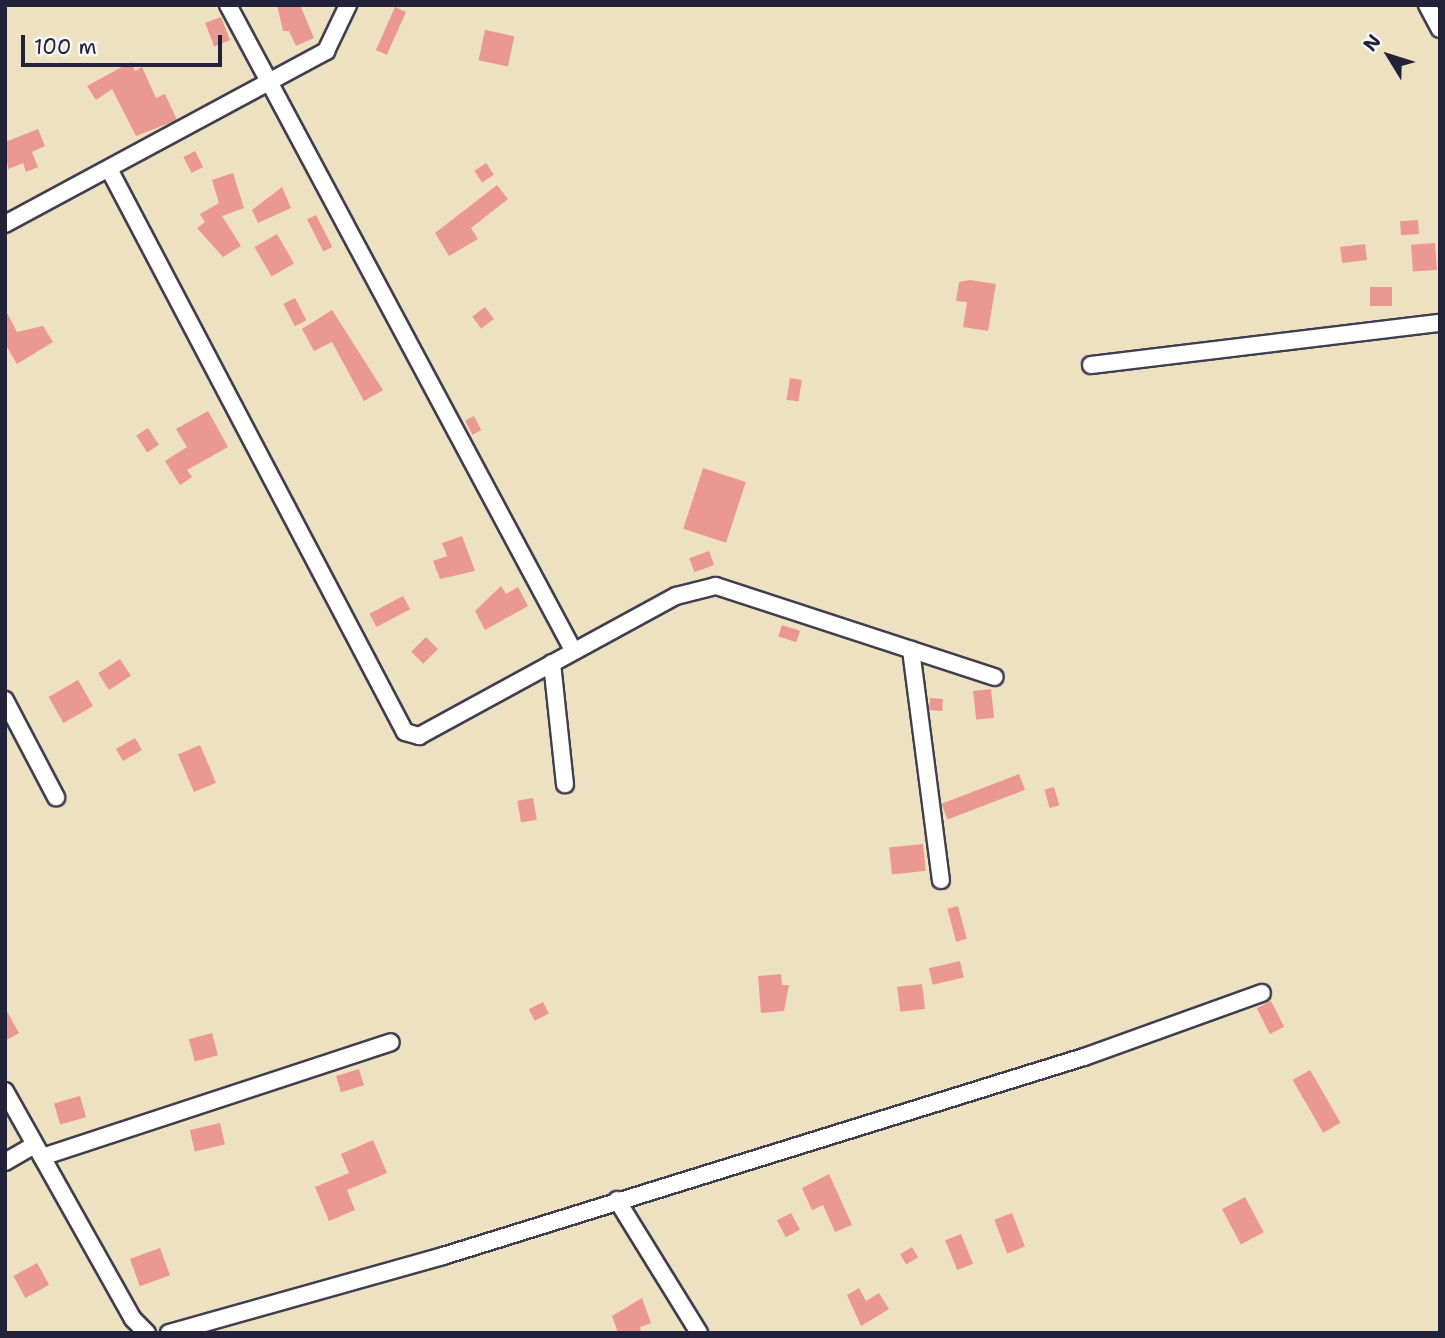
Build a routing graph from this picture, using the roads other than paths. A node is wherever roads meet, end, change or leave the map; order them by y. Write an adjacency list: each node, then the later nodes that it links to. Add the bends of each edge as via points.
1 (228, 5): 5 (street)
2 (348, 5): 5 (street, via 333,44)
3 (1427, 5): 4 (street)
4 (1440, 29)
5 (266, 83): 6 (street); 10 (street)
6 (108, 169): 7 (street); 12 (street, via 400,727 419,736)
7 (5, 224)
8 (1440, 323): 9 (street)
9 (1091, 365)
10 (573, 650): 11 (street, via 676,596 716,586); 12 (street)
11 (911, 650): 13 (street); 17 (street)
12 (552, 663): 15 (street)
13 (995, 677)
14 (5, 701): 16 (street)
15 (565, 783)
16 (57, 797)
17 (941, 880)
18 (1262, 993): 23 (street, via 1084,1057)
19 (391, 1042): 21 (street)
20 (5, 1091): 21 (street)
21 (38, 1151): 22 (street); 24 (street, via 133,1320)
22 (5, 1162)
23 (617, 1200): 25 (street); 26 (street)
24 (147, 1333)
25 (169, 1333)
26 (699, 1333)

